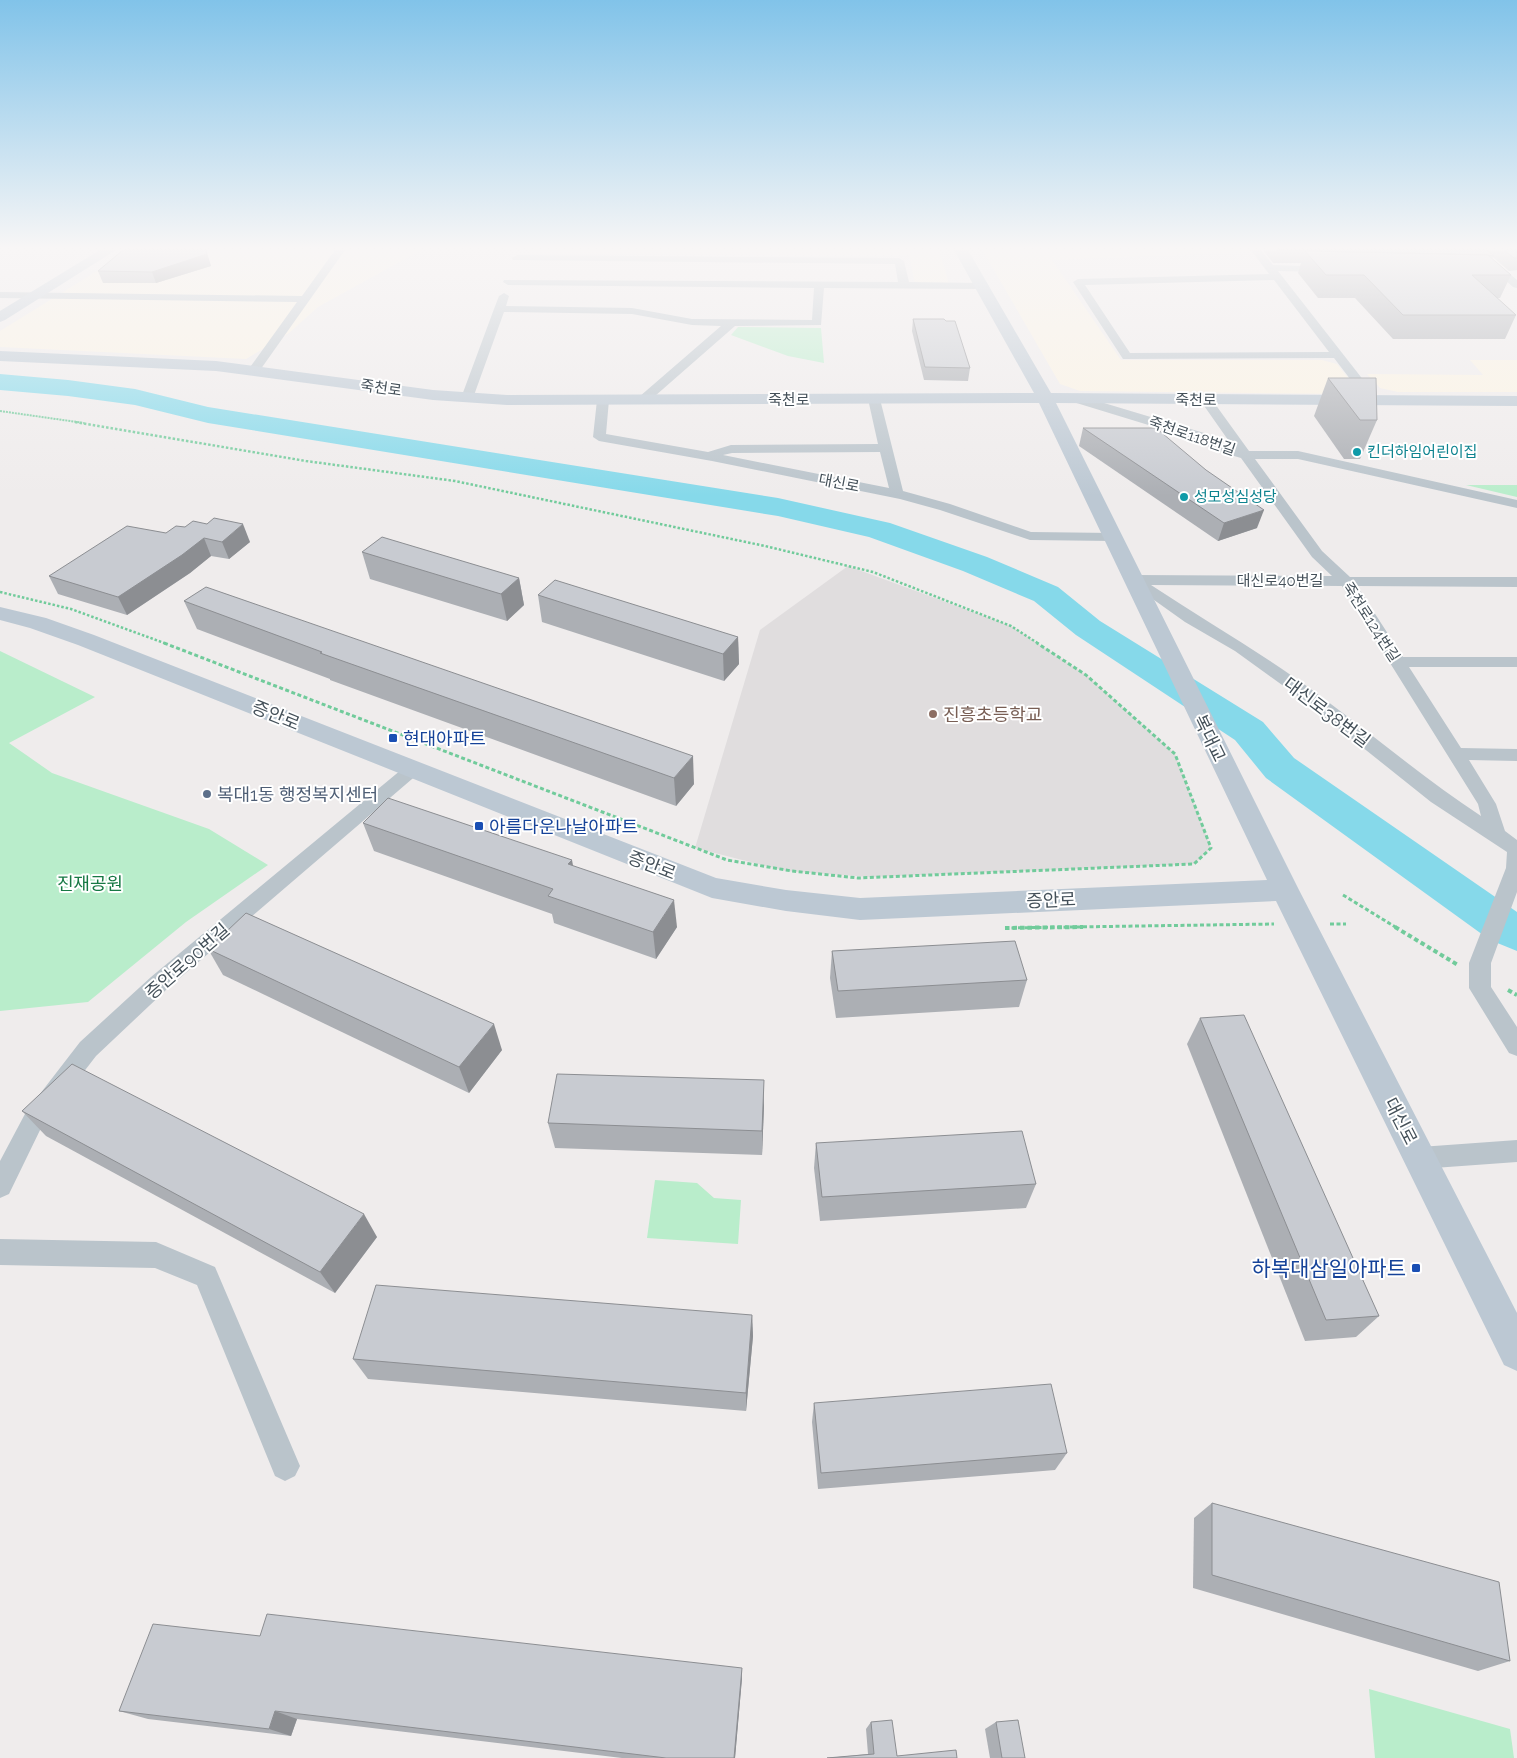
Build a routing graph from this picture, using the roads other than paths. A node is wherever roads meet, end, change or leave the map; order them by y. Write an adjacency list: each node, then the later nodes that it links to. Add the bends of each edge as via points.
1 (280, 332): 9 (street)
2 (491, 332): 10 (street)
3 (722, 332): 14 (street)
4 (1007, 332): 11 (street)
5 (1110, 332): 7 (street, via 1126,357)
6 (1320, 332): 7 (street)
7 (1337, 355): 17 (street)
8 (0, 356): 9 (street, 죽천로)
9 (254, 370): 10 (street, 죽천로)
10 (468, 398): 13 (street, 죽천로)
11 (1045, 398): 12 (street, 죽천로); 15 (street, 죽천로); 24 (street)
12 (1074, 398): 16 (street, 죽천로); 20 (street, 죽천로118번길, via 1209,439 1215,446)
13 (604, 400): 14 (street, 죽천로); 21 (street, 대신로, via 599,437)
14 (643, 400): 15 (street, 죽천로)
15 (874, 400): 19 (street)
16 (1206, 400): 17 (street, 죽천로); 20 (street, 죽천로124번길)
17 (1372, 401): 18 (street, 죽천로)
18 (1517, 401)
19 (886, 448): 21 (street, via 731,449); 22 (street)
20 (1246, 455): 23 (street, 죽천로118번길, via 1298,455); 25 (street, 죽천로124번길, via 1317,554)
21 (706, 456): 22 (street, 대신로)
22 (897, 494): 24 (street, 대신로, via 1030,536)
23 (1517, 504)
24 (1113, 537): 27 (street)
25 (1347, 582): 26 (street, 대신로40번길); 27 (street, 대신로40번길); 29 (street, 죽천로124번길)
26 (1517, 582)
27 (1135, 583): 34 (street, 대신로38번길, via 1241,648 1313,699 1438,797); 36 (street, 복대교)
28 (0, 613): 33 (street, 증안로, via 86,640)
29 (1396, 662): 30 (street); 31 (street, 죽천로124번길)
30 (1517, 662)
31 (1456, 754): 32 (street); 34 (street, 죽천로124번길, via 1487,804)
32 (1517, 755)
33 (413, 769): 36 (street, 증안로, via 712,888 807,905 860,908); 40 (street, 증안로90번길, via 159,983 88,1049 34,1119)
34 (1496, 835): 35 (street, 대신로38번길)
35 (1517, 853): 37 (street, via 1480,969 1480,988)
36 (1285, 890): 39 (street, 대신로)
37 (1517, 1046)
38 (1517, 1152): 39 (street)
39 (1420, 1158): 42 (street, 대신로)
40 (0, 1186)
41 (0, 1252): 43 (street, via 156,1255 206,1276)
42 (1517, 1352)
43 (286, 1466)

